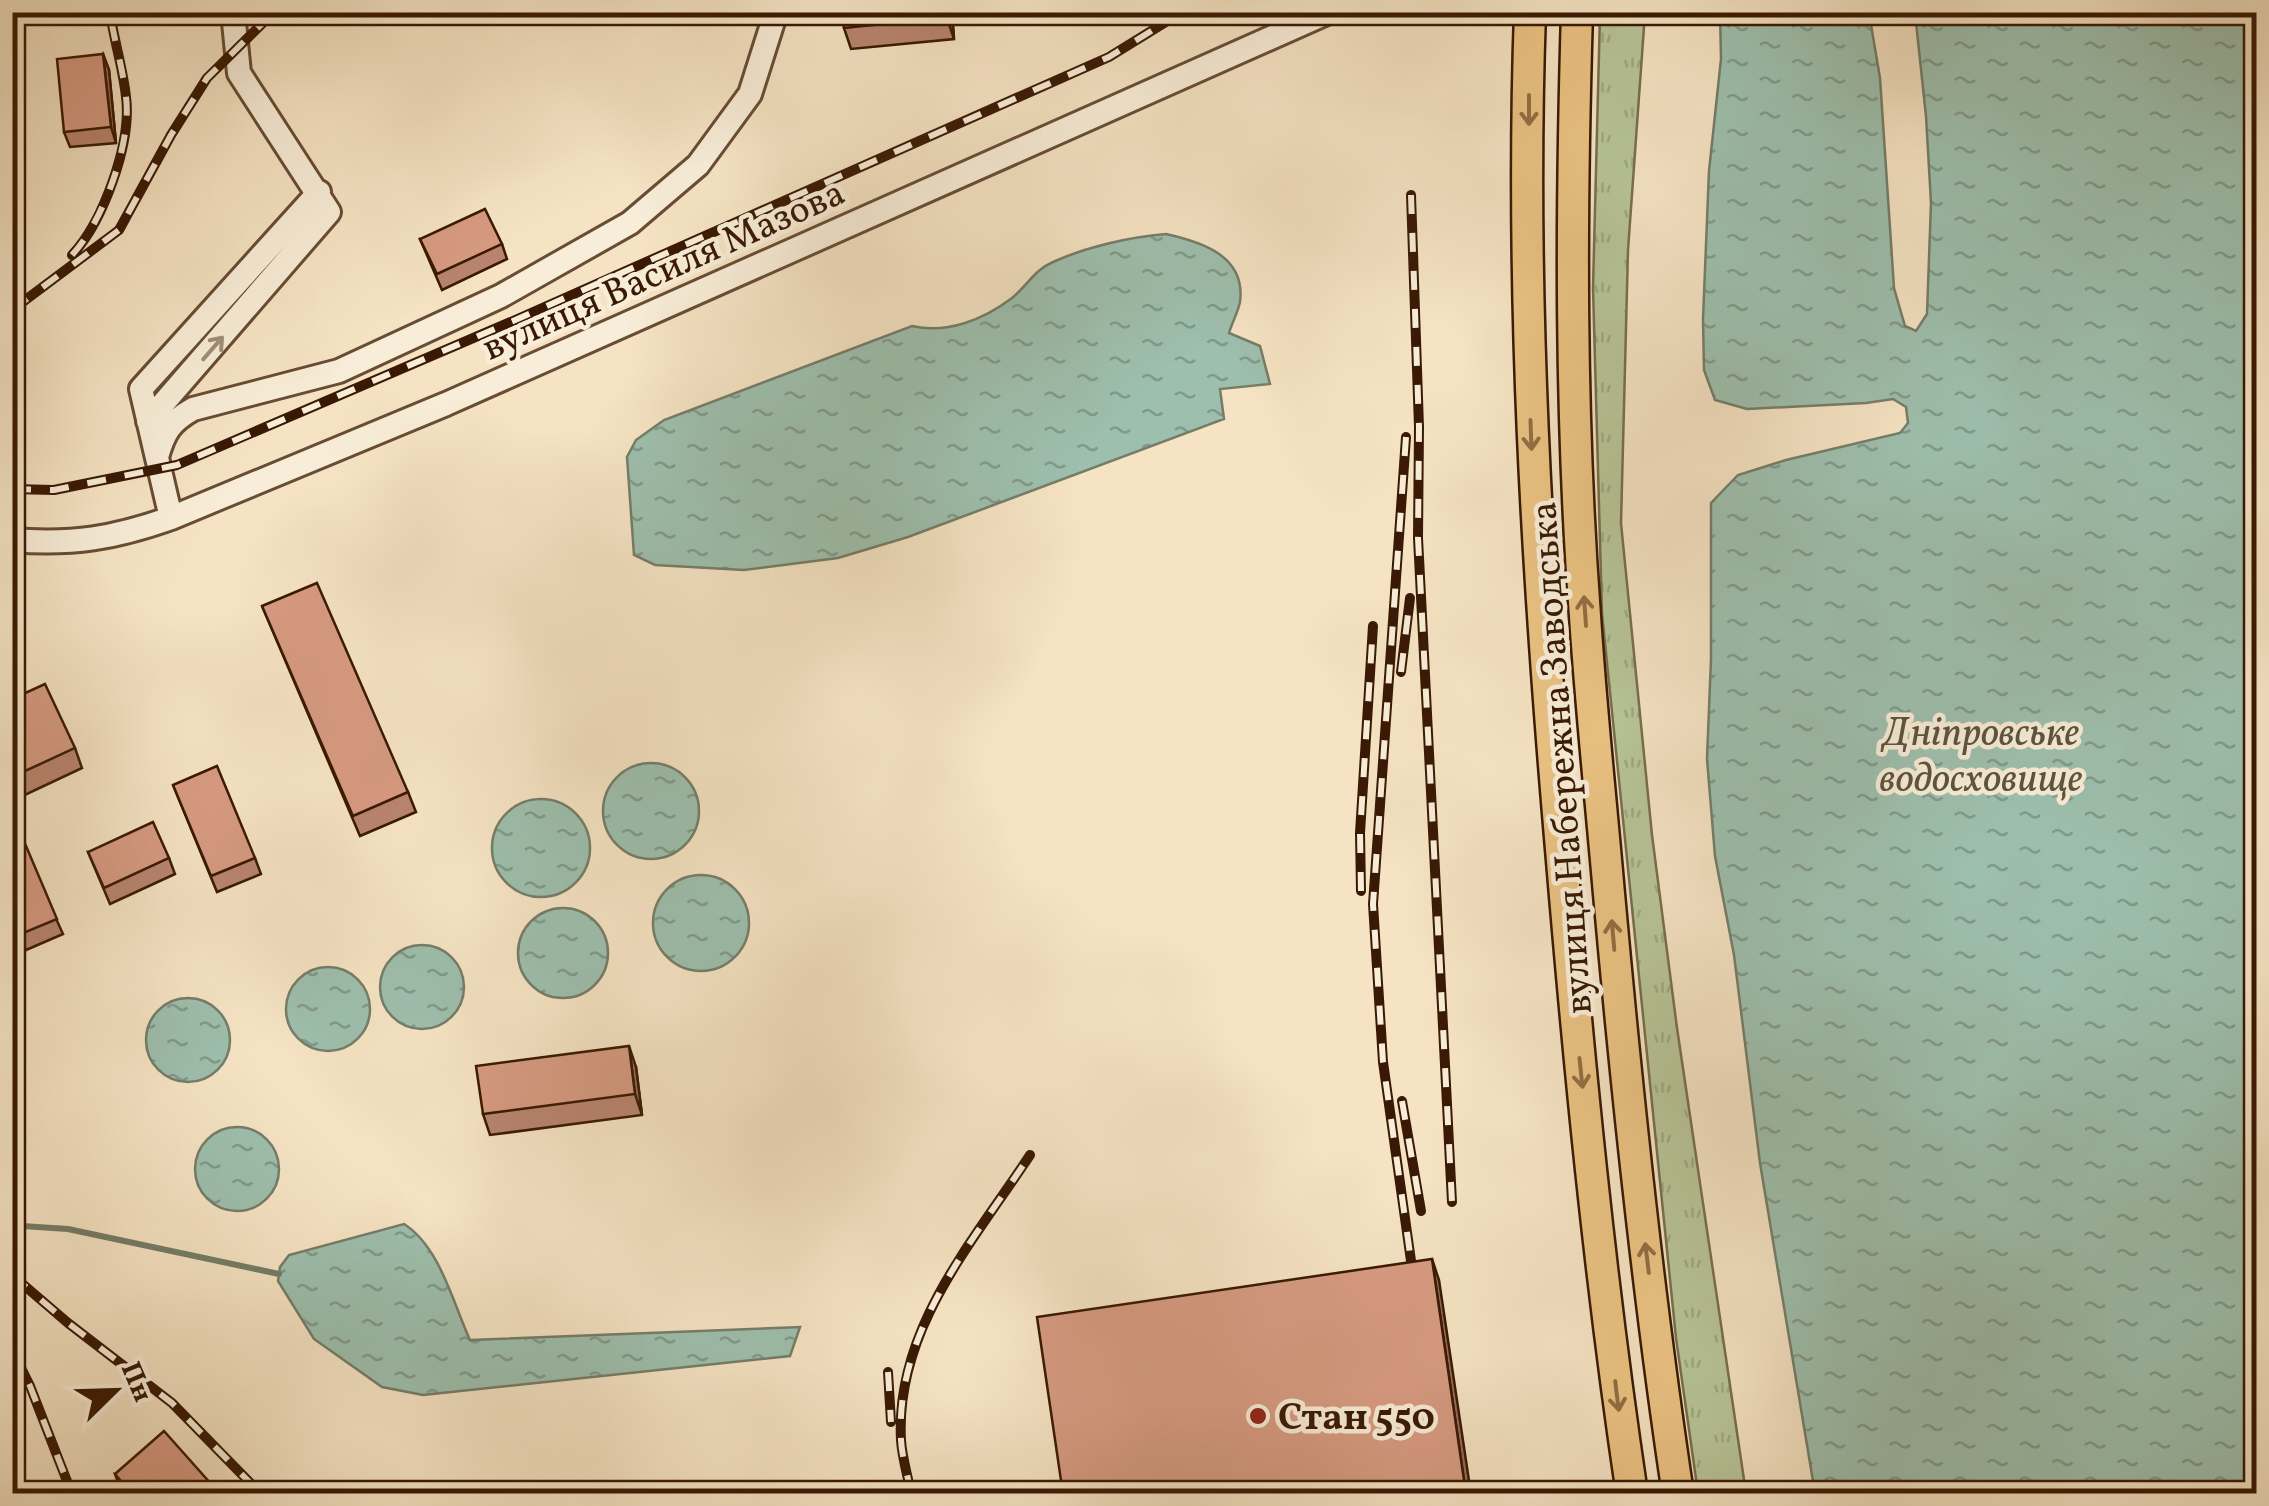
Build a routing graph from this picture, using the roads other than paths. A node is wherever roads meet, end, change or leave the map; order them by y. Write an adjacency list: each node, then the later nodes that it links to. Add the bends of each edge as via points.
1 (233, 12): 6 (street, via 239,73 319,192 141,389)
2 (776, 12): 6 (street, via 750,94 698,165 630,222 501,296 339,371 192,408 164,432)
3 (1329, 12): 7 (street, вулиця Василя Мазова, via 428,412)
4 (1530, 12): 9 (main road, вулиця Набережна Заводська, one-way to 9, via 1530,432 1541,616 1576,1034)
5 (1577, 12): 10 (main road, вулиця Набережна Заводська, one-way to 5, via 1621,1029 1584,614 1576,432)
6 (156, 457): 7 (street)
7 (171, 518): 8 (street, вулиця Василя Мазова, via 87,541)
8 (12, 540)
9 (1632, 1494)
10 (1678, 1494)

